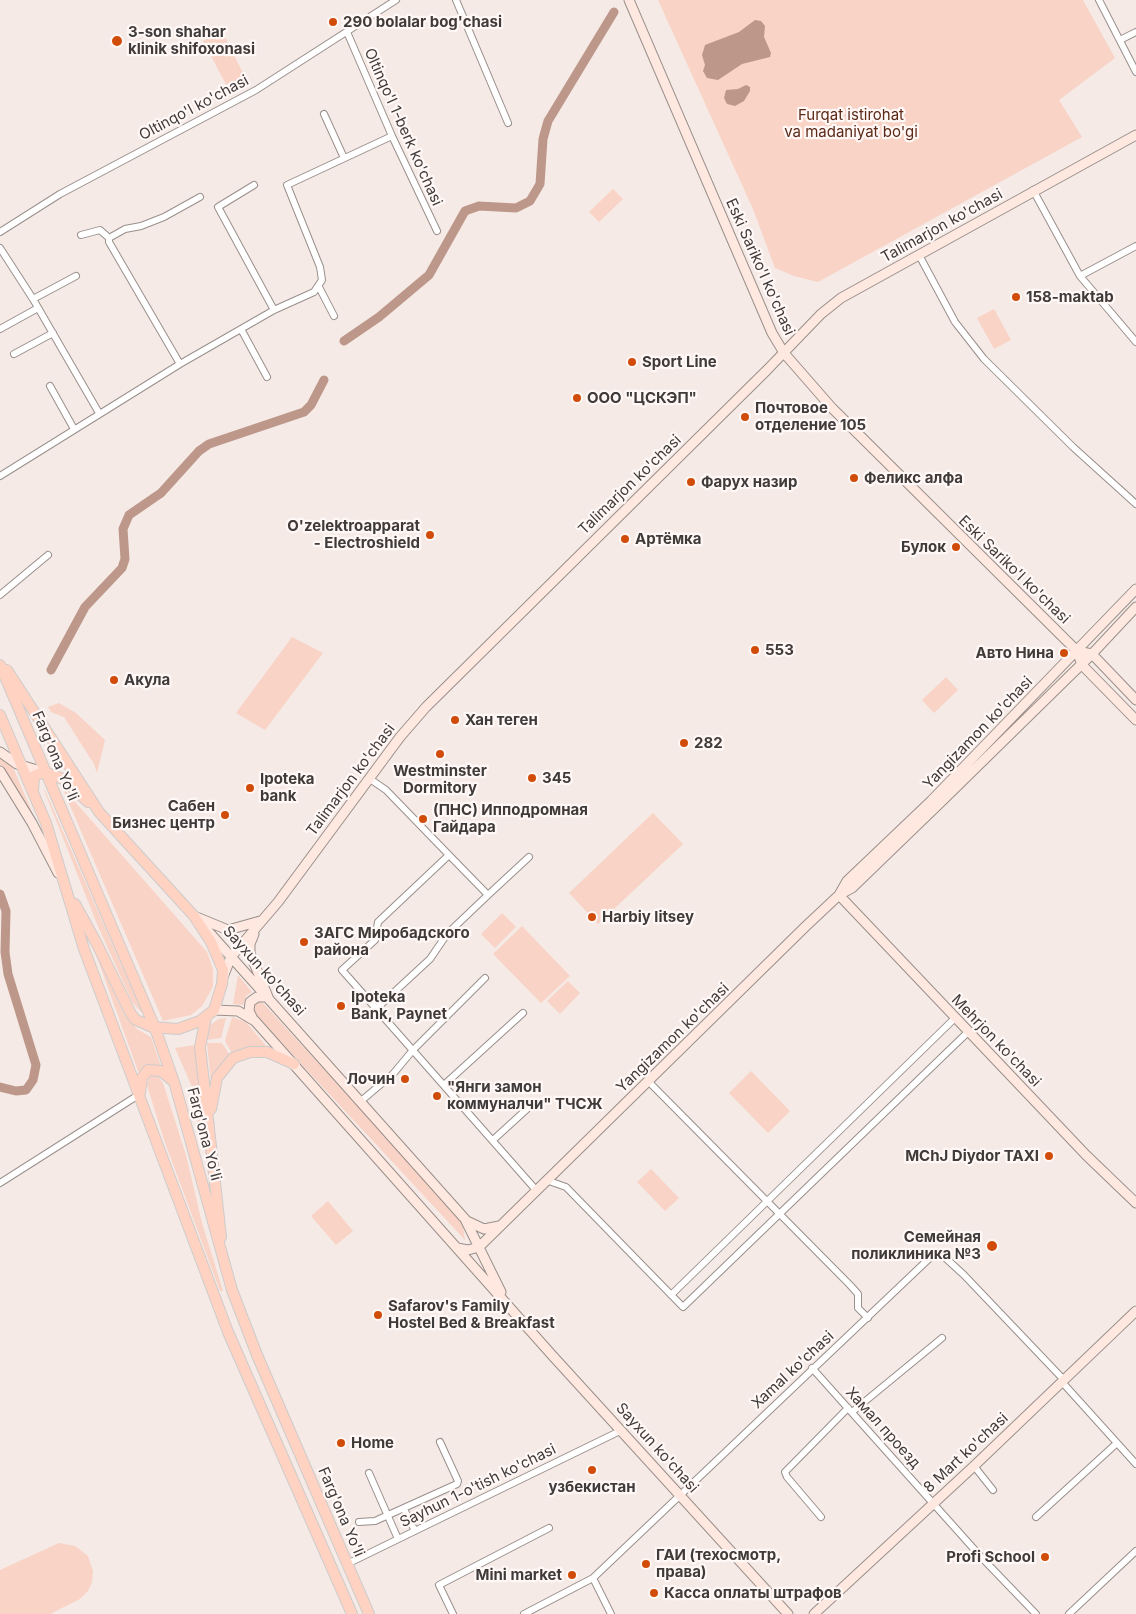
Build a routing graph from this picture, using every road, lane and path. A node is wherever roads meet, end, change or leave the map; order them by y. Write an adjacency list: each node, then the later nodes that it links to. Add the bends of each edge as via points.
1 (396, 0): 5 (street, Oltinqo'l ko'chasi)
2 (456, 0): 10 (street)
3 (1099, 0): 7 (street)
4 (630, 1): 35 (street, Eski Sariko'l ko'chasi, via 772,333)
5 (347, 32): 12 (street, Oltinqo'l 1-berk ko'chasi); 17 (street, Oltinqo'l ko'chasi, via 256,90 60,194)
6 (1136, 32): 7 (street)
7 (1120, 40): 8 (street)
8 (1136, 72)
9 (324, 114): 13 (street)
10 (508, 123)
11 (1136, 135): 15 (street, Talimarjon ko'chasi)
12 (392, 136): 13 (street); 18 (street, Oltinqo'l 1-berk ko'chasi)
13 (344, 158): 26 (street, via 287,185 320,267 322,280)
14 (254, 185): 29 (street, via 218,207)
15 (1033, 190): 23 (street, Talimarjon ko'chasi); 25 (street)
16 (200, 197): 20 (street, via 164,217 125,229)
17 (0, 232)
18 (437, 232)
19 (80, 235): 20 (street, via 100,230)
20 (109, 238): 37 (street)
21 (1136, 246): 25 (street)
22 (0, 248): 27 (street)
23 (919, 255): 35 (street, Talimarjon ko'chasi, via 830,306); 43 (street, via 955,322 984,359)
24 (76, 276): 27 (street)
25 (1080, 276): 34 (street)
26 (319, 286): 29 (street, via 314,292); 30 (street)
27 (34, 299): 28 (street)
28 (38, 308): 31 (street); 33 (street)
29 (274, 310): 32 (street)
30 (334, 316)
31 (0, 329)
32 (241, 329): 37 (street); 38 (street)
33 (54, 333): 36 (street); 40 (street)
34 (1136, 342)
35 (784, 353): 48 (street, Eski Sariko'l ko'chasi, via 832,408); 60 (street, Talimarjon ko'chasi, via 426,707)
36 (14, 354)
37 (180, 364): 40 (street)
38 (267, 377)
39 (50, 386): 41 (street)
40 (99, 413): 41 (street)
41 (74, 429): 42 (street)
42 (0, 476)
43 (1136, 504)
44 (48, 555): 46 (street)
45 (1136, 589): 48 (street, Yangizamon ko'chasi)
46 (0, 595)
47 (1136, 607): 49 (street, Yangizamon ko'chasi)
48 (1077, 651): 49 (street); 52 (street, Eski Sariko'l ko'chasi); 67 (street, Yangizamon ko'chasi, via 847,881)
49 (1092, 654): 52 (street, Yangizamon ko'chasi); 53 (street)
50 (0, 660): 62 (main road, Sayxun ko'chasi)
51 (0, 665): 59 (main road, Farg'ona Yo'li)
52 (1082, 665): 55 (street, Eski Sariko'l ko'chasi); 67 (street, Yangizamon ko'chasi, via 859,881)
53 (1136, 700)
54 (0, 715): 57 (main road, Farg'ona Yo'li)
55 (1136, 720)
56 (0, 752): 57 (street)
57 (22, 766): 59 (street); 61 (main road, Farg'ona Yo'li)
58 (0, 771): 65 (street)
59 (44, 772): 61 (main road, via 34,776); 62 (main road, via 63,779); 80 (main road, Farg'ona Yo'li)
60 (370, 779): 63 (street, via 386,790); 69 (street, Talimarjon ko'chasi)
61 (33, 792): 65 (main road, Farg'ona Yo'li)
62 (99, 812): 68 (main road, Sayxun ko'chasi)
63 (449, 855): 66 (street); 74 (street, via 378,922 374,940 342,970)
64 (529, 857): 66 (street)
65 (66, 887): 80 (main road, via 131,1014 142,1024); 87 (main road, Farg'ona Yo'li, via 84,949)
66 (488, 895): 74 (street, via 447,934 430,959)
67 (839, 895): 78 (street, Mehrjon ko'chasi); 84 (street, Yangizamon ko'chasi)
68 (194, 916): 69 (street, via 228,930); 70 (street, Sayxun ko'chasi); 71 (main road, via 218,954)
69 (261, 921): 70 (street, Talimarjon ko'chasi); 73 (street, via 249,948)
70 (231, 957): 71 (street, Talimarjon ko'chasi); 73 (street, Sayxun ko'chasi)
71 (223, 977): 75 (main road)
72 (485, 978): 82 (street)
73 (268, 997): 79 (street, via 257,996 250,1002 249,1011); 88 (street, Sayxun ko'chasi)
74 (377, 1008): 82 (street)
75 (214, 1010): 77 (main road); 79 (street, Sayxun ko'chasi, via 238,1011)
76 (523, 1013): 85 (street)
77 (206, 1017): 80 (main road, via 182,1028); 90 (main road, via 200,1042)
78 (955, 1018): 81 (street, Mehrjon ko'chasi); 95 (street)
79 (255, 1021): 83 (street, Sayxun ko'chasi)
80 (155, 1028): 86 (main road, Farg'ona Yo'li)
81 (968, 1032): 96 (street, Mehrjon ko'chasi); 97 (street)
82 (413, 1050): 85 (street); 88 (street, via 387,1080)
83 (294, 1064): 90 (main road, via 267,1052 250,1052 233,1058 217,1078); 101 (street, Sayxun ko'chasi)
84 (648, 1081): 92 (street, Yangizamon ko'chasi); 95 (street)
85 (445, 1084): 91 (street)
86 (175, 1085): 87 (main road, via 164,1073 151,1069 144,1075); 102 (main road, Farg'ona Yo'li)
87 (140, 1094): 93 (street); 131 (main road, Farg'ona Yo'li, via 228,1332)
88 (361, 1101): 98 (street, Sayxun ko'chasi)
89 (527, 1109): 91 (street)
90 (209, 1118): 102 (main road)
91 (493, 1140): 94 (street)
92 (546, 1180): 94 (street, Yangizamon ko'chasi); 103 (street, via 566,1187)
93 (0, 1184)
94 (536, 1190): 99 (street, Yangizamon ko'chasi)
95 (768, 1202): 97 (street); 103 (street)
96 (1136, 1203)
97 (780, 1214): 103 (street, via 683,1308); 106 (street, via 858,1294 857,1305)
98 (465, 1219): 99 (street, Yangizamon ko'chasi, via 484,1229); 100 (street, Sayxun ko'chasi)
99 (505, 1221): 100 (street, Yangizamon ko'chasi)
100 (479, 1247): 101 (street); 104 (street, Sayxun ko'chasi)
101 (457, 1248): 104 (street, Sayxun ko'chasi)
102 (224, 1266): 129 (main road, Farg'ona Yo'li, via 257,1355)
103 (671, 1295)
104 (505, 1301): 111 (street, Sayxun ko'chasi)
105 (1136, 1311): 109 (street, 8 Mart ko'chasi)
106 (868, 1318): 108 (street, Xamal ko'chasi); 109 (street, Xamal ko'chasi, via 939,1252)
107 (942, 1338): 110 (street)
108 (812, 1368): 110 (street, Хамал проезд); 118 (street, Xamal ko'chasi)
109 (1063, 1381): 113 (street); 115 (street, 8 Mart ko'chasi)
110 (850, 1410): 119 (street, Хамал проезд); 122 (street, via 786,1472)
111 (620, 1431): 118 (street, Sayxun ko'chasi); 126 (street, Sayhun 1-o'tish ko'chasi)
112 (440, 1442): 120 (street, via 457,1484)
113 (1117, 1443): 114 (street); 123 (street)
114 (1136, 1464)
115 (974, 1466): 117 (street); 119 (street, 8 Mart ko'chasi)
116 (369, 1473): 121 (street)
117 (993, 1490)
118 (680, 1496): 130 (street, Xamal ko'chasi); 136 (street, Sayxun ko'chasi)
119 (933, 1502): 137 (street, 8 Mart ko'chasi); 138 (street, Хамал проезд)
120 (404, 1509): 121 (street); 126 (street)
121 (388, 1516): 124 (street); 127 (street)
122 (821, 1516)
123 (1036, 1516)
124 (359, 1522)
125 (548, 1528): 133 (street, via 440,1584)
126 (415, 1531): 127 (street, Sayhun 1-o'tish ko'chasi)
127 (398, 1539): 129 (street, Sayhun 1-o'tish ko'chasi)
128 (1136, 1552): 139 (street)
129 (347, 1564): 132 (main road, Farg'ona Yo'li)
130 (593, 1578): 134 (street, Xamal ko'chasi); 135 (street)
131 (352, 1614)
132 (369, 1614)
133 (454, 1614)
134 (524, 1614)
135 (611, 1614)
136 (788, 1614)
137 (814, 1614)
138 (1036, 1614)
139 (1069, 1614)

